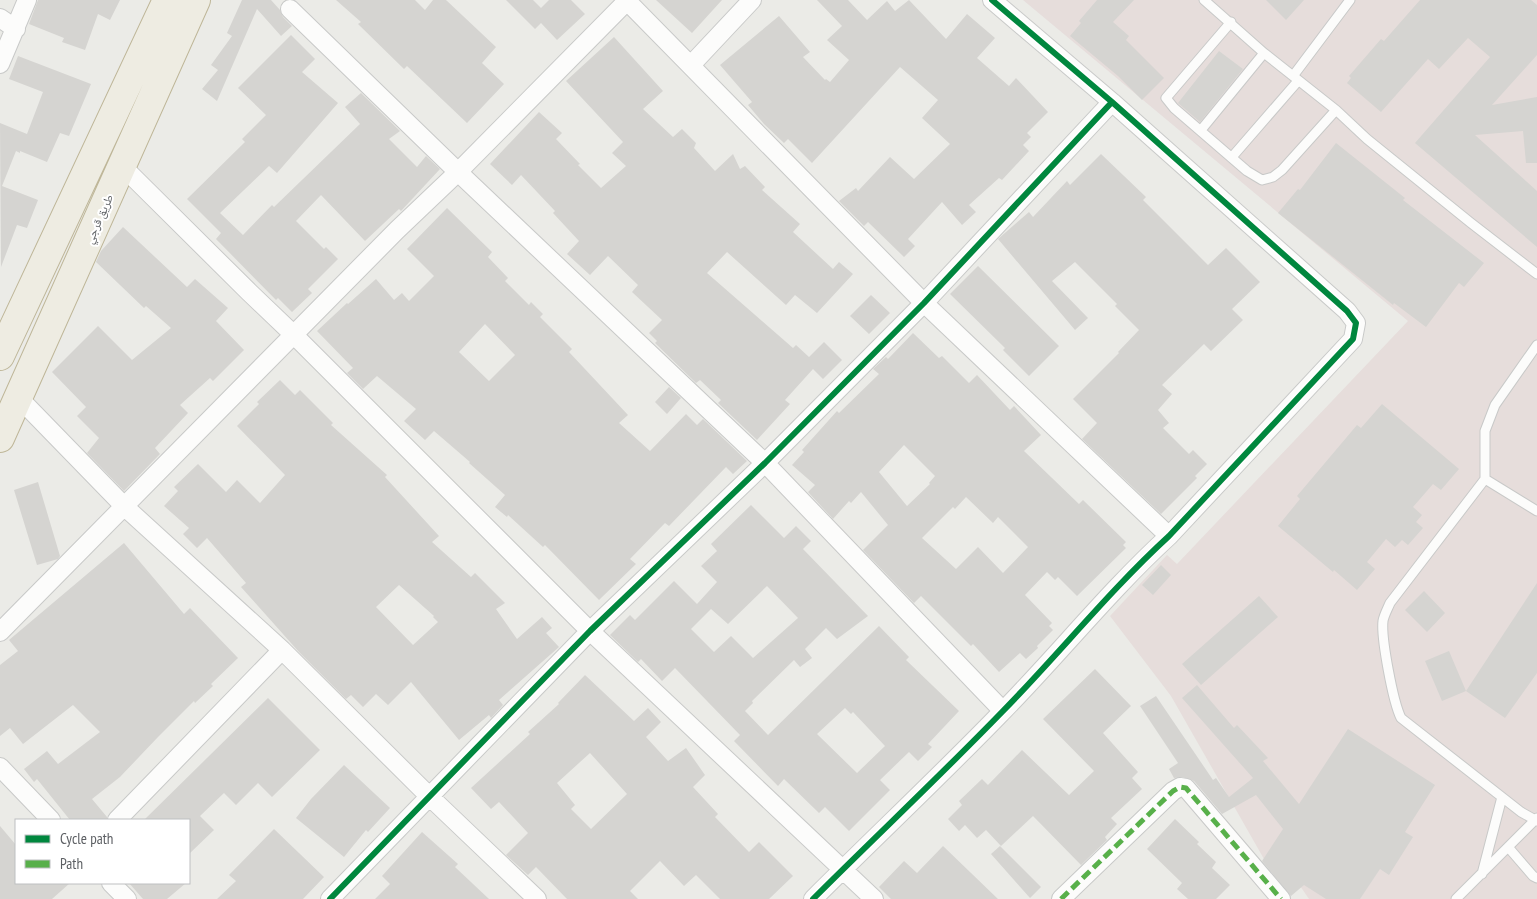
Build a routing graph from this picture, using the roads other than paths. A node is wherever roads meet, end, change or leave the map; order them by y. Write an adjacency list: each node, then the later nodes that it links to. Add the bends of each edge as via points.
1 (27, 0): 12 (street)
2 (167, 0): 27 (highway)
3 (196, 0): 21 (highway, طريق قرجي)
4 (752, 0): 15 (street)
5 (992, 0): 17 (street)
6 (1204, 0): 11 (lane)
7 (1350, 0): 16 (lane)
8 (626, 1): 15 (street); 22 (street)
9 (290, 9): 22 (street)
10 (0, 18): 12 (street)
11 (1231, 22): 13 (lane); 19 (lane, via 1166,98)
12 (16, 29): 14 (street)
13 (1264, 53): 16 (lane); 19 (lane)
14 (0, 64)
15 (691, 65): 24 (street)
16 (1296, 78): 18 (lane); 20 (lane)
17 (1112, 102): 24 (street); 34 (street, via 1347,311 1356,324 1352,339)
18 (1336, 110): 20 (lane, via 1273,177 1262,180); 23 (lane, via 1471,224)
19 (1201, 130): 20 (lane)
20 (1232, 157)
21 (123, 167): 25 (street); 28 (highway, طريق قرجي)
22 (458, 172): 25 (street); 30 (street)
23 (1537, 274)
24 (924, 303): 30 (street); 34 (street)
25 (294, 335): 32 (street); 35 (street)
26 (1537, 345): 31 (lane, via 1495,405 1485,431)
27 (0, 356)
28 (19, 398): 29 (highway, طريق قرجي); 32 (street)
29 (0, 438)
30 (765, 463): 35 (street); 38 (street)
31 (1485, 479): 33 (lane); 41 (lane, via 1390,603 1383,621 1396,708 1401,718)
32 (125, 507): 36 (street); 37 (street)
33 (1537, 511)
34 (1168, 536): 38 (street, via 1089,616)
35 (590, 631): 40 (street); 46 (street)
36 (0, 632)
37 (282, 650): 40 (street); 43 (street)
38 (1003, 711): 46 (street)
39 (0, 767): 42 (street)
40 (429, 796): 50 (street); 52 (street)
41 (1502, 797): 44 (lane); 47 (lane)
42 (50, 819)
43 (118, 819)
44 (1536, 820): 45 (lane)
45 (1508, 847): 47 (lane); 48 (lane)
46 (844, 869): 53 (street); 54 (street)
47 (1482, 874): 57 (lane)
48 (1537, 878)
49 (112, 884): 51 (street)
50 (530, 897)
51 (127, 899)
52 (330, 899)
53 (813, 899)
54 (874, 899)
55 (1062, 899): 56 (street, via 1173,791 1186,788)
56 (1282, 899)
57 (1456, 899)

